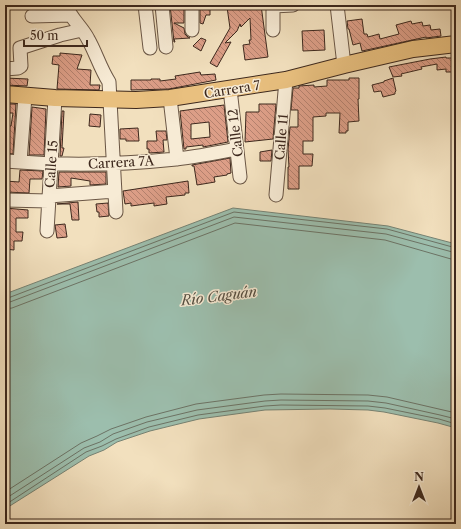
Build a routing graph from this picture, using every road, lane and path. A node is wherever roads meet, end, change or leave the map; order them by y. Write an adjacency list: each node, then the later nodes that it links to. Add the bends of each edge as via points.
1 (145, 5): 14 (street)
2 (162, 5): 13 (street)
3 (192, 5): 10 (street)
4 (293, 5): 6 (street)
5 (337, 5): 15 (street)
6 (273, 6): 11 (street)
7 (70, 8): 8 (street); 9 (street)
8 (32, 16)
9 (82, 30): 16 (street, via 60,34 20,48 20,66); 23 (street, via 89,39 102,73 109,82)
10 (192, 30)
11 (273, 30)
12 (456, 44): 15 (main road, Carrera 7, via 413,49)
13 (166, 47)
14 (150, 48)
15 (344, 65): 17 (main road, Carrera 7)
16 (5, 70)
17 (286, 80): 18 (main road, Carrera 7); 32 (street, Calle 11)
18 (230, 89): 22 (main road, Carrera 7); 24 (street, Calle 12)
19 (5, 94): 20 (main road, Carrera 7)
20 (25, 96): 21 (main road, Carrera 7); 27 (street)
21 (55, 98): 23 (main road, Carrera 7); 28 (street, Calle 15)
22 (170, 98): 23 (main road, Carrera 7); 25 (street)
23 (110, 100): 29 (street)
24 (236, 150): 25 (street, Carrera 7A); 30 (street, Calle 12)
25 (177, 159): 29 (street, Carrera 7A)
26 (5, 161): 27 (street, Carrera 7A)
27 (20, 162): 28 (street, Carrera 7A)
28 (51, 164): 29 (street, Carrera 7A); 33 (street, Calle 15)
29 (114, 164): 31 (street)
30 (240, 177)
31 (115, 191): 33 (street); 35 (street)
32 (276, 195)
33 (49, 198): 34 (street); 36 (street, Calle 15)
34 (5, 200)
35 (116, 212)
36 (47, 231)

